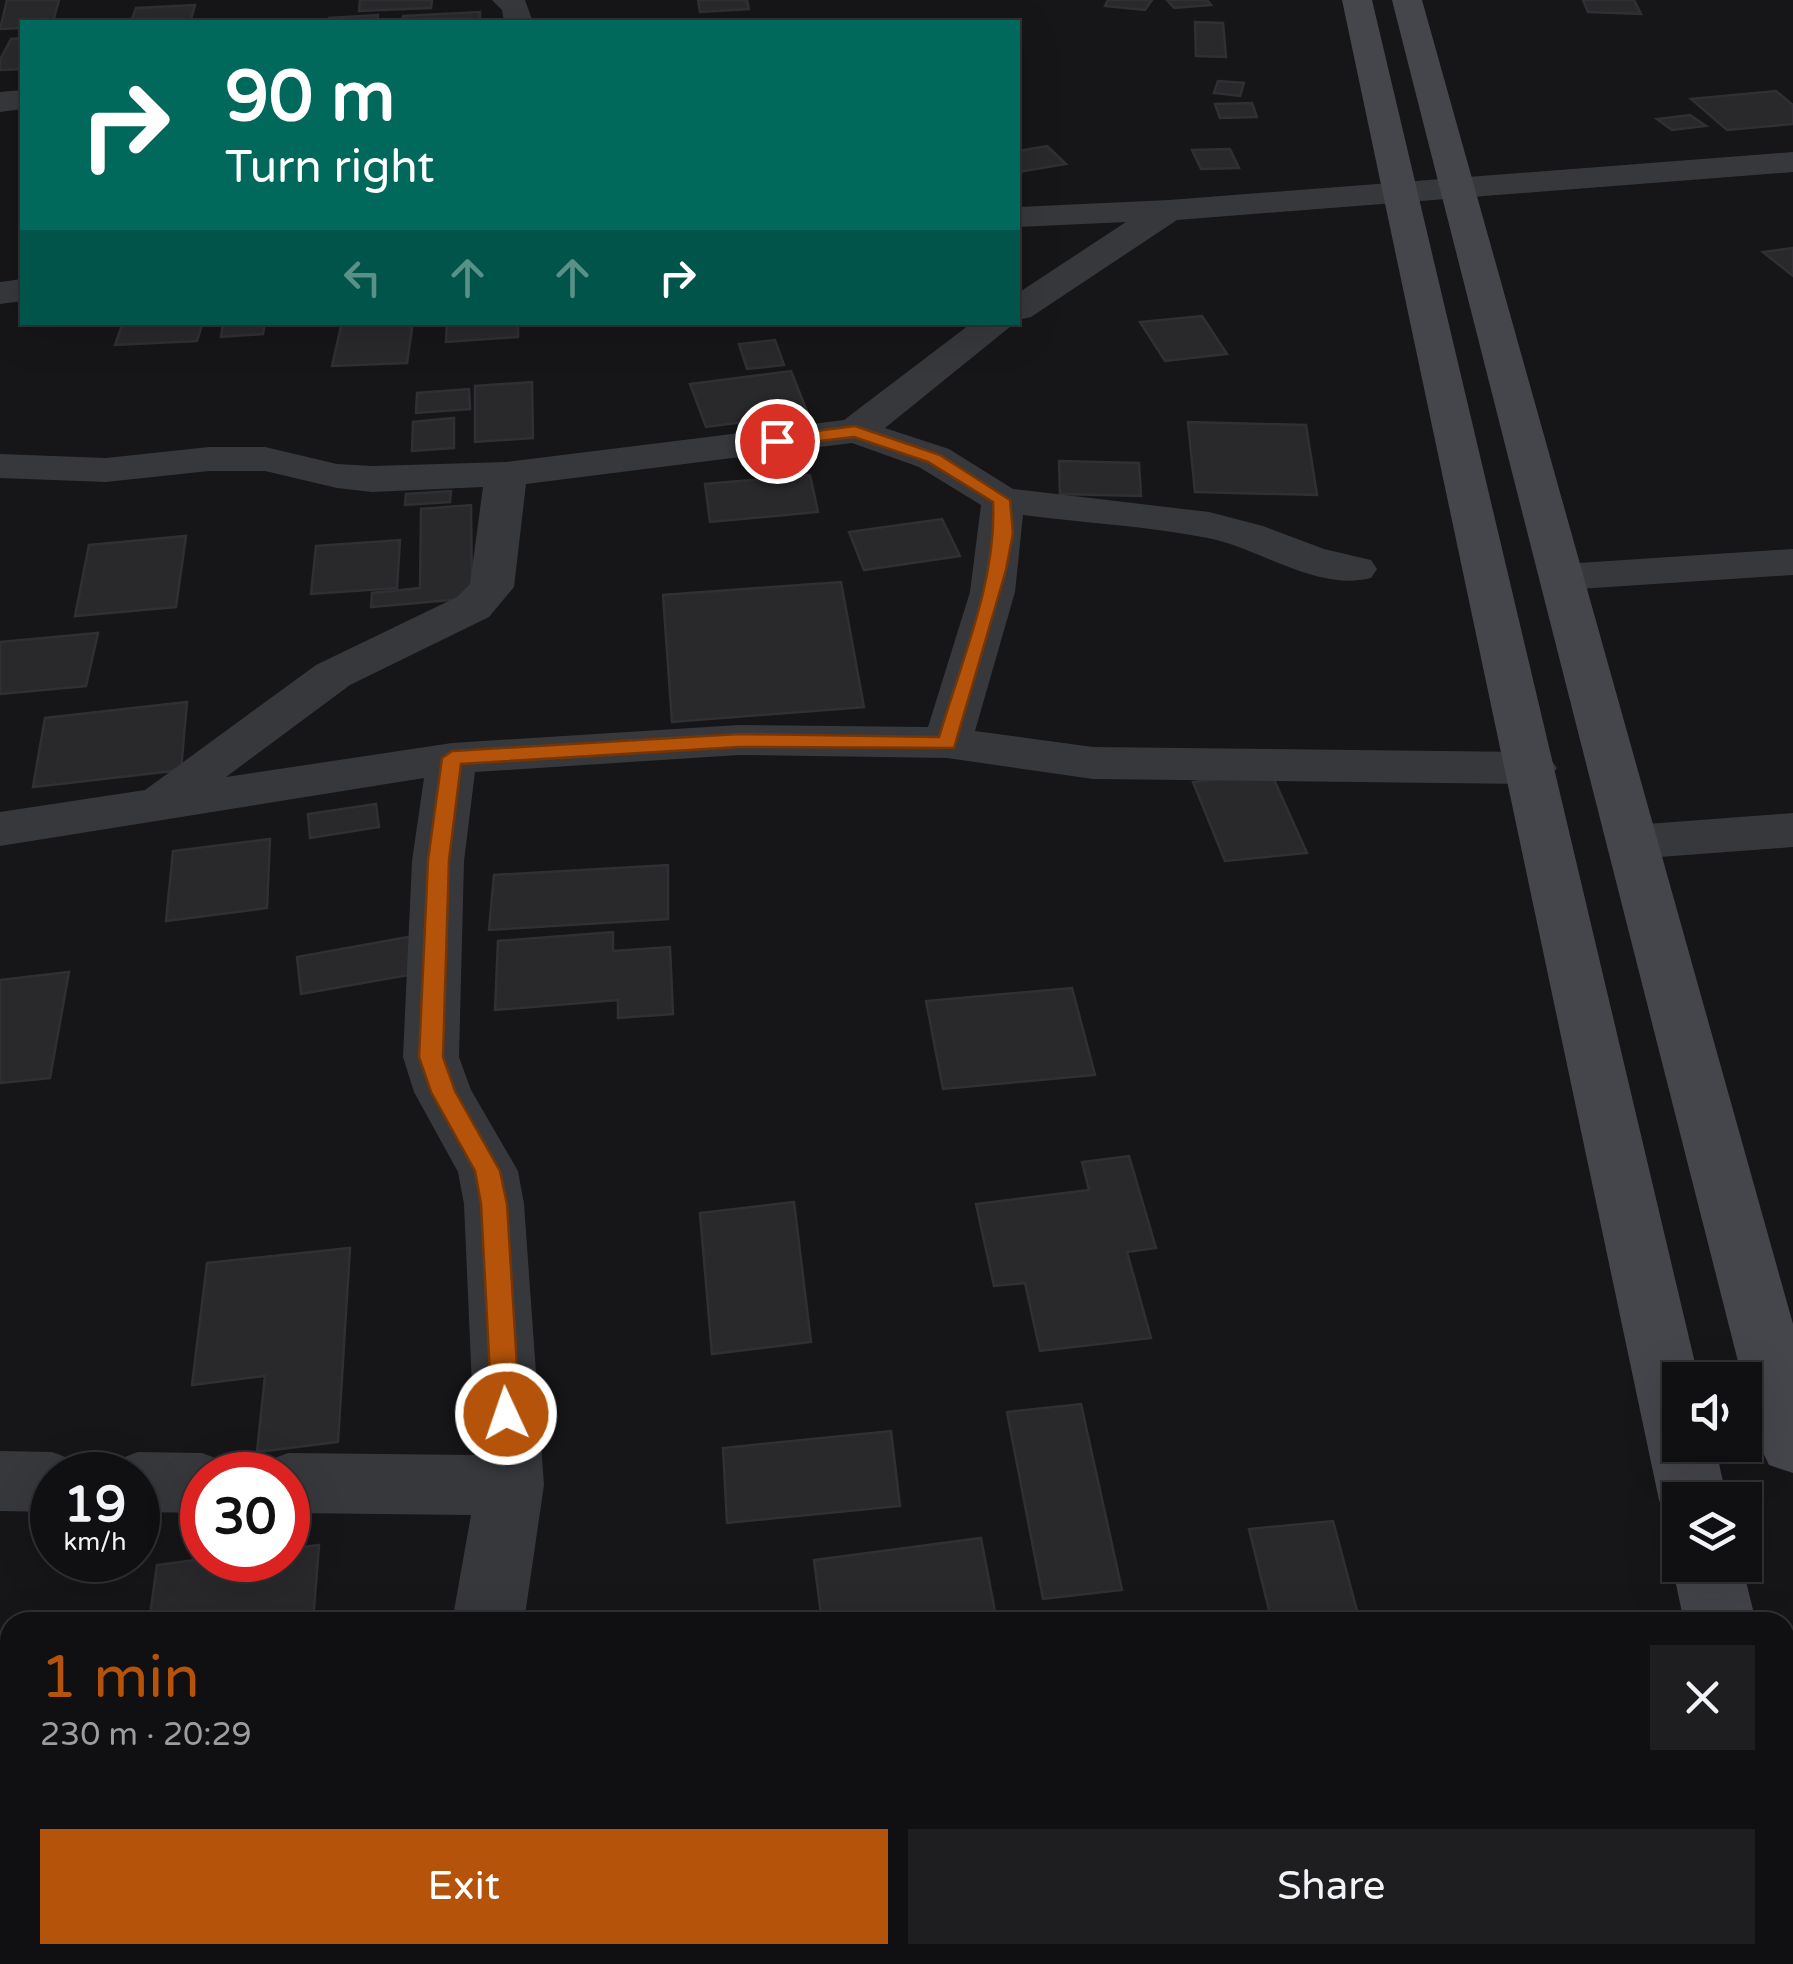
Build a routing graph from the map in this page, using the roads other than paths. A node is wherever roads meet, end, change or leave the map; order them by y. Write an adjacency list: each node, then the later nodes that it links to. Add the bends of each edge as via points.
1 (1358, 0): 5 (main road)
2 (1407, 0): 4 (main road)
3 (1793, 162): 4 (street)
4 (1457, 185): 5 (street); 16 (main road)
5 (1400, 189): 6 (street); 19 (main road)
6 (1169, 210): 7 (street); 8 (street)
7 (1020, 216)
8 (1020, 308)
9 (994, 325): 10 (street)
10 (855, 432): 12 (street); 13 (street, via 934,458)
11 (0, 466): 12 (street, via 106,470 265,458 372,479)
12 (506, 474): 20 (street, via 492,586 473,606 334,675)
13 (1002, 500): 15 (street, via 1209,525); 17 (street, via 997,570)
14 (1793, 562): 16 (street)
15 (1355, 568)
16 (1562, 578): 23 (main road)
17 (947, 744): 18 (street, via 739,740); 19 (street, via 1093,763)
18 (452, 758): 20 (street); 29 (street, via 438,860 431,1057 488,1171)
19 (1532, 768): 24 (main road)
20 (159, 802): 21 (street)
21 (0, 829)
22 (1793, 830): 23 (street)
23 (1633, 842): 25 (main road)
24 (1662, 1362)
25 (1793, 1444)
26 (0, 1482): 27 (street)
27 (30, 1482)
28 (310, 1483): 29 (street)
29 (510, 1484): 31 (street)
30 (1711, 1582): 32 (main road)
31 (490, 1612)
32 (1718, 1612)

